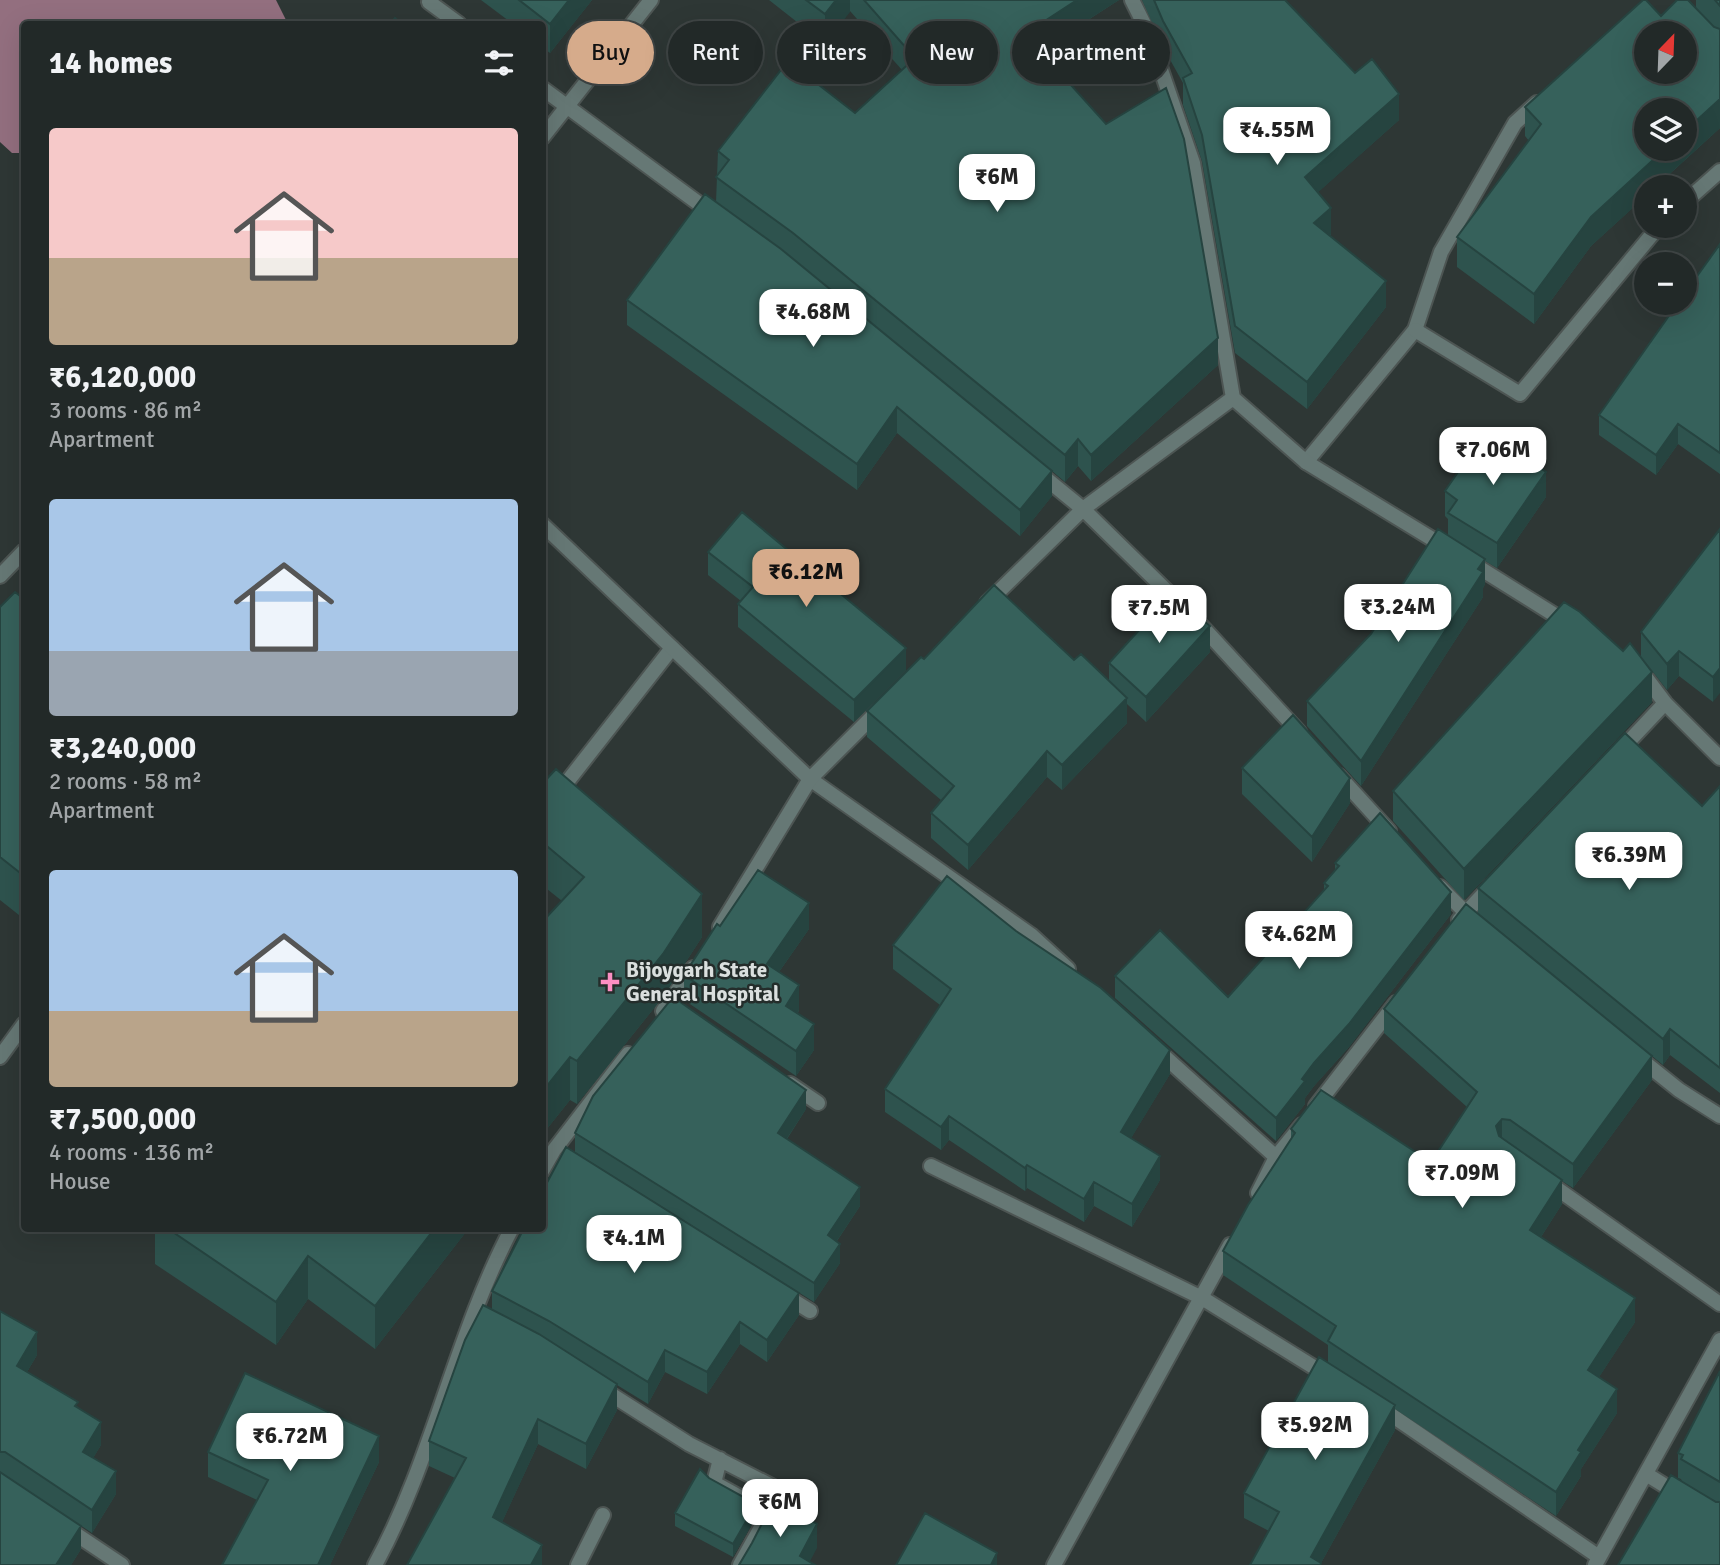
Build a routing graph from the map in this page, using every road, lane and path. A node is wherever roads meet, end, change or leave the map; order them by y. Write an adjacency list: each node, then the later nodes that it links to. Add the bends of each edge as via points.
1 (651, 0): 7 (street)
2 (1132, 0): 14 (street, via 1148,32 1193,163)
3 (430, 1): 4 (street)
4 (455, 21)
5 (546, 91): 7 (street)
6 (1545, 97): 13 (street, via 1515,123 1441,252)
7 (567, 107): 8 (street); 11 (street)
8 (546, 133)
9 (1720, 171): 10 (street)
10 (1697, 191)
11 (721, 219)
12 (1649, 238): 13 (street, via 1520,394)
13 (1415, 330): 15 (street)
14 (1233, 398): 15 (street); 17 (street)
15 (1306, 462): 22 (street)
16 (1030, 466): 17 (street)
17 (1083, 509): 21 (street); 27 (street, via 1206,630)
18 (546, 528): 23 (street)
19 (21, 554): 20 (street)
20 (0, 576)
21 (977, 612)
22 (1580, 630)
23 (671, 648): 31 (street); 32 (street)
24 (1625, 659): 26 (street, via 1637,666)
25 (888, 701): 31 (street)
26 (1665, 703): 28 (street); 30 (street)
27 (1308, 741)
28 (1720, 758)
29 (1326, 762): 33 (street)
30 (1604, 768)
31 (810, 779): 39 (street); 41 (street, via 1031,935)
32 (546, 809)
33 (1400, 843)
34 (1427, 873): 36 (street)
35 (1502, 875): 36 (street)
36 (1464, 914): 37 (street); 38 (street)
37 (1486, 931)
38 (1447, 936)
39 (713, 937)
40 (699, 959): 43 (street, via 676,1007)
41 (1082, 982)
42 (1404, 991): 52 (street)
43 (654, 1022)
44 (21, 1028): 48 (street)
45 (1143, 1037): 52 (street)
46 (638, 1041): 54 (street, via 560,1154)
47 (1625, 1046): 51 (street)
48 (0, 1057)
49 (773, 1072): 50 (street)
50 (818, 1103)
51 (1720, 1116)
52 (1276, 1157): 56 (street)
53 (931, 1166): 60 (street)
54 (546, 1167)
55 (1539, 1176): 61 (street)
56 (1252, 1204)
57 (1239, 1228): 60 (street)
58 (510, 1232): 75 (street, via 488,1274 480,1318 396,1525)
59 (775, 1289): 62 (street)
60 (1202, 1298): 65 (street); 78 (street)
61 (1720, 1304)
62 (810, 1311)
63 (1720, 1340): 68 (street)
64 (589, 1380): 67 (street)
65 (1344, 1386)
66 (1368, 1401): 73 (street)
67 (720, 1460): 69 (street); 77 (street, via 714,1483 769,1513)
68 (1646, 1474): 70 (street); 73 (street)
69 (791, 1496)
70 (1688, 1500)
71 (603, 1515): 76 (street)
72 (56, 1520): 74 (street)
73 (1597, 1561)
74 (122, 1565)
75 (374, 1565)
76 (578, 1565)
77 (740, 1565)
78 (1054, 1565)

